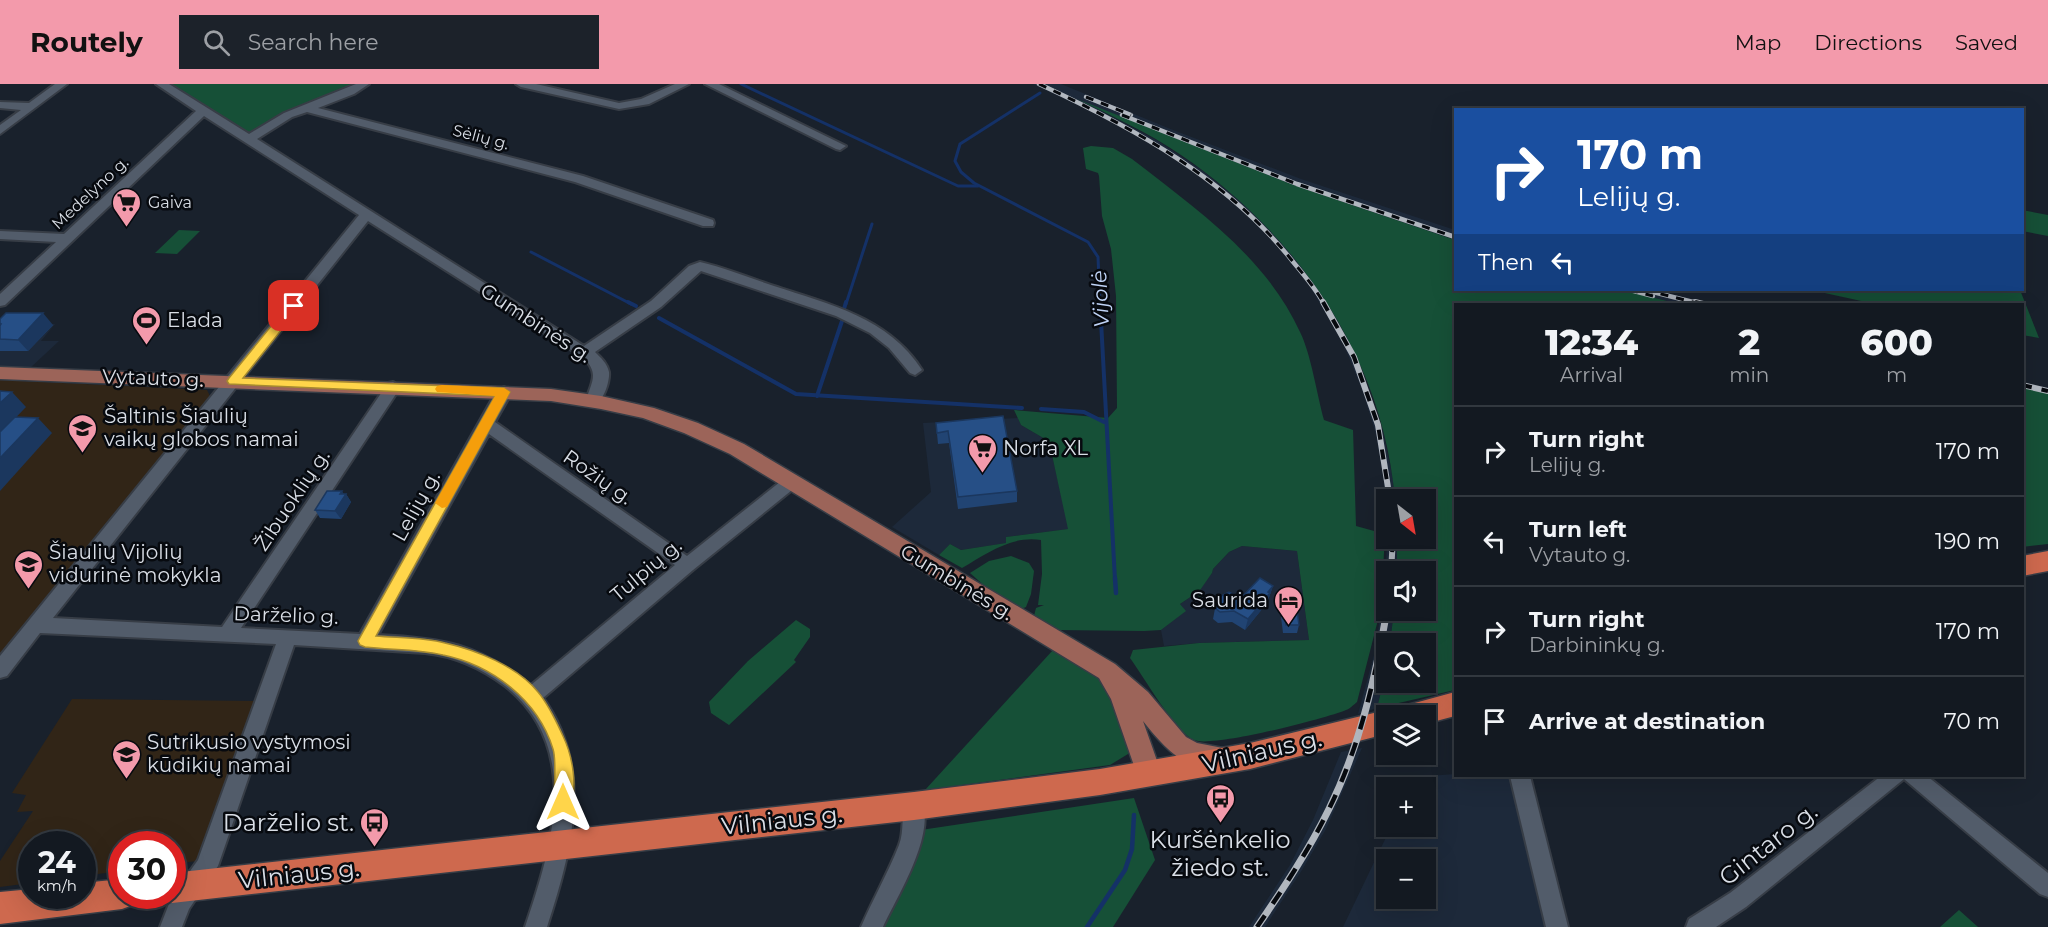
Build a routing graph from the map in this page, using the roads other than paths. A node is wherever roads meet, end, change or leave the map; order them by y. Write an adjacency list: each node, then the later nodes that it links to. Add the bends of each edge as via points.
1 (62, 84): 8 (street)
2 (160, 84): 10 (street, Gumbinės g.)
3 (364, 84): 9 (street)
4 (521, 84): 5 (street, via 634,106)
5 (684, 84)
6 (710, 84): 13 (street)
7 (0, 105): 8 (street)
8 (31, 107): 11 (street)
9 (306, 108): 12 (street); 15 (street, Sėlių g., via 579,179)
10 (205, 111): 12 (street, Gumbinės g.); 17 (street, Medelyno g.)
11 (0, 131)
12 (249, 140): 14 (street, Gumbinės g.)
13 (840, 146)
14 (368, 214): 19 (street, Gumbinės g.); 22 (street)
15 (708, 223)
16 (0, 235): 17 (street)
17 (65, 238): 18 (street, Medelyno g.)
18 (0, 302)
19 (585, 352): 20 (street, via 656,304 700,266 841,313 875,330); 25 (street, Gumbinės g., via 602,374)
20 (915, 370)
21 (0, 373): 22 (main road, Vytauto g.)
22 (233, 381): 23 (main road, Vytauto g.); 33 (street)
23 (393, 387): 24 (main road, Vytauto g.); 34 (street, Žibuoklių g.)
24 (504, 392): 25 (main road, Vytauto g.); 26 (street, Lelijų g.)
25 (594, 400): 27 (main road, Gumbinės g., via 691,426)
26 (486, 424): 31 (street, Rožių g.); 36 (street, Lelijų g.)
27 (791, 482): 31 (street, Tulpių g.); 38 (main road, Gumbinės g.)
28 (2048, 549): 29 (highway)
29 (2024, 553)
30 (2048, 561): 32 (highway)
31 (687, 565): 39 (street, Tulpių g.)
32 (2024, 566)
33 (35, 626): 34 (street, Darželio g.); 37 (street)
34 (226, 636): 35 (street, Darželio g.)
35 (287, 638): 36 (street, Darželio g.); 50 (street, via 207,866)
36 (365, 641): 39 (street, Darželio g., via 444,648 467,655 512,679)
37 (0, 670)
38 (1107, 671): 43 (main road, Gumbinės g., via 1129,688 1173,743 1185,751 1202,757); 44 (main road, via 1122,695)
39 (532, 696): 49 (street, Darželio g., via 561,750 565,784)
40 (1454, 704): 41 (highway)
41 (1436, 709)
42 (1376, 724): 43 (highway, Vilniaus g.)
43 (1250, 756): 44 (highway, Vilniaus g.)
44 (1149, 775): 48 (highway, Vilniaus g.)
45 (1520, 777): 59 (street)
46 (1895, 777): 60 (street, Gintaro g., via 1738,900)
47 (1914, 777): 52 (street)
48 (914, 806): 49 (highway, Vilniaus g.); 58 (street, via 912,839)
49 (560, 845): 51 (highway, Vilniaus g.); 57 (street, Darželio g.)
50 (186, 884)
51 (186, 887)
52 (2048, 887)
53 (108, 896): 54 (highway)
54 (0, 908)
55 (178, 909): 56 (street)
56 (171, 927)
57 (536, 927)
58 (872, 927)
59 (1557, 927)
60 (1697, 927)

